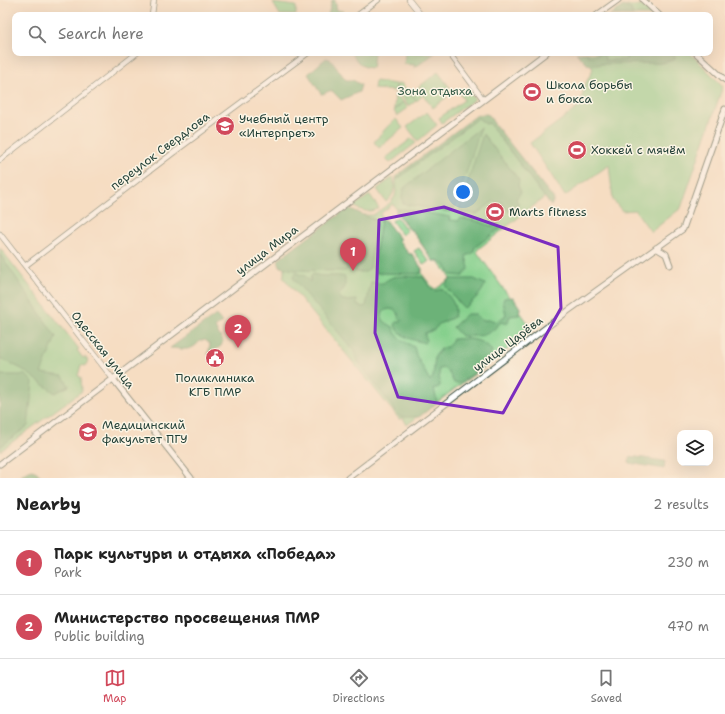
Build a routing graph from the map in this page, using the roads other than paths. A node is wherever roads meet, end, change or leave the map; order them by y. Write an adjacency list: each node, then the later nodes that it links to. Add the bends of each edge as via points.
1 (154, 0): 6 (main road)
2 (378, 0): 7 (main road)
3 (409, 0): 8 (main road)
4 (618, 0): 9 (main road)
5 (643, 0): 10 (main road)
6 (152, 12)
7 (362, 12)
8 (419, 12)
9 (601, 12)
10 (656, 12)
11 (133, 56): 19 (main road)
12 (304, 56): 23 (main road, переулок Свердлова)
13 (451, 56): 17 (main road)
14 (542, 56): 17 (main road, улица Мира)
15 (699, 56): 16 (main road)
16 (725, 80)
17 (483, 99): 24 (main road, улица Мира)
18 (725, 110): 21 (main road, улица Царёва, via 683,229)
19 (0, 160)
20 (0, 234): 23 (main road, Одесская улица)
21 (656, 248): 22 (main road, via 666,254); 27 (main road, улица Царёва, via 568,311)
22 (670, 265)
23 (25, 266): 24 (main road, Одесская улица)
24 (113, 379): 25 (main road, улица Мира); 26 (main road, Одесская улица)
25 (0, 464)
26 (191, 478)
27 (348, 478)

